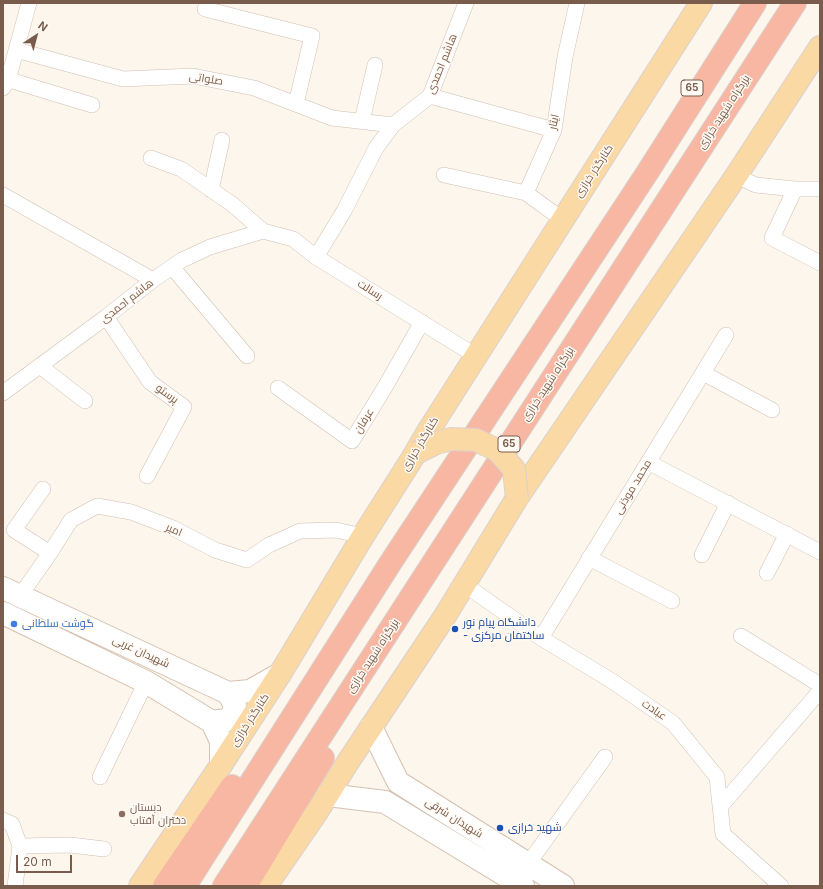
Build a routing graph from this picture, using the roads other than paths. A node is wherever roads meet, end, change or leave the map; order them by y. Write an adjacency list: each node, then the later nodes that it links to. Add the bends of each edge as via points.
1 (30, 3): 11 (street)
2 (466, 3): 15 (street, هاشم احمدی)
3 (576, 3): 20 (street, ایثار)
4 (701, 3): 31 (main road, کنارگذر خرازی)
5 (738, 3): 23 (highway, 65)
6 (755, 3): 23 (highway)
7 (795, 3): 12 (highway, بزرگراه شهید خرازی / 65)
8 (802, 3): 12 (highway)
9 (205, 9): 16 (street, via 312,36)
10 (820, 47): 25 (main road)
11 (16, 50): 14 (street); 16 (street, صلواتی, via 123,79 193,76 254,88)
12 (757, 61): 69 (highway, بزرگراه شهید خرازی / 65)
13 (375, 65): 18 (street)
14 (5, 82): 17 (street)
15 (430, 96): 19 (street, هاشم احمدی); 20 (street)
16 (296, 104): 18 (street, صلواتی, via 332,118)
17 (92, 105)
18 (362, 121): 19 (street, صلواتی)
19 (393, 125): 33 (street, هاشم احمدی, via 376,148 344,211)
20 (554, 130): 29 (street, ایثار)
21 (222, 140): 28 (street)
22 (152, 158): 28 (street, via 181,169)
23 (647, 173): 60 (highway, 65)
24 (444, 175): 29 (street)
25 (736, 176): 26 (street, via 756,185); 52 (main road)
26 (794, 189): 27 (street); 34 (street, via 772,238)
27 (820, 189)
28 (211, 190): 32 (street, via 232,204)
29 (526, 193): 31 (street)
30 (3, 195): 36 (street)
31 (563, 220): 41 (main road, کنارگذر خرازی)
32 (263, 231): 33 (street, رسالت, via 293,239); 35 (street, هاشم احمدی, via 210,247)
33 (316, 257): 38 (street, رسالت)
34 (820, 263)
35 (172, 267): 36 (street, هاشم احمدی); 40 (street)
36 (153, 280): 37 (street, هاشم احمدی)
37 (106, 317): 42 (street, هاشم احمدی); 50 (street, پرستو, via 150,382 184,407)
38 (422, 322): 41 (street, رسالت); 44 (street, عرفان, via 352,441)
39 (726, 335): 43 (street, محمد موذنی)
40 (247, 356)
41 (476, 356): 48 (main road, کنارگذر خرازی, via 426,433)
42 (40, 366): 45 (street, هاشم احمدی); 46 (street)
43 (703, 373): 47 (street); 49 (street, محمد موذنی)
44 (278, 388)
45 (3, 393)
46 (85, 401)
47 (772, 410)
48 (416, 453): 52 (main road, bridge, via 436,443 476,440 497,450 514,469); 55 (main road, کنارگذر خرازی)
49 (648, 462): 53 (street); 59 (street, محمد موذنی)
50 (147, 476)
51 (43, 489): 56 (street, via 14,530)
52 (517, 498): 62 (main road)
53 (728, 503): 54 (street); 58 (street)
54 (787, 534): 57 (street); 61 (street)
55 (363, 536): 56 (street, امیر, via 336,530 300,532 269,545 247,560 216,550 173,528 131,512 97,506 70,520); 68 (main road, کنارگذر خرازی)
56 (50, 552): 63 (street, امیر)
57 (820, 552)
58 (702, 555)
59 (589, 558): 64 (street); 67 (street, محمد موذنی)
60 (391, 562): 89 (highway); 90 (highway, 65)
61 (767, 573)
62 (465, 585): 67 (street, عبادت); 75 (main road)
63 (12, 592): 73 (main road, شهیدان غربی)
64 (672, 601)
65 (3, 613): 70 (main road)
66 (740, 636): 71 (street)
67 (541, 638): 82 (street, عبادت, via 612,681 673,723 717,777)
68 (280, 674): 73 (main road, via 250,691); 77 (main road, کنارگذر خرازی)
69 (358, 679): 91 (highway, بزرگراه شهید خرازی / 65); 92 (highway, via 343,720 318,768)
70 (146, 682): 74 (main road); 78 (street)
71 (820, 685)
72 (820, 691): 82 (street)
73 (228, 693): 74 (main road, via 235,705 233,714 227,720)
74 (212, 722): 77 (main road, via 221,741)
75 (371, 726): 79 (main road); 80 (main road)
76 (605, 757): 86 (street)
77 (220, 765): 88 (main road, کنارگذر خرازی)
78 (100, 778)
79 (398, 782): 81 (main road, via 388,790); 86 (main road, شهیدان شرقی)
80 (328, 795): 81 (main road, شهیدان شرقی); 93 (main road)
81 (385, 802): 94 (main road, شهیدان شرقی)
82 (720, 807): 96 (street, عبادت, via 723,834)
83 (3, 820): 84 (street, via 12,824)
84 (20, 846): 85 (street, via 70,845); 87 (street)
85 (104, 849)
86 (528, 864): 95 (main road, شهیدان شرقی)
87 (15, 886)
88 (140, 886)
89 (164, 886)
90 (185, 886)
91 (224, 886)
92 (246, 886)
93 (266, 886)
94 (524, 886)
95 (563, 886)
96 (781, 886)

